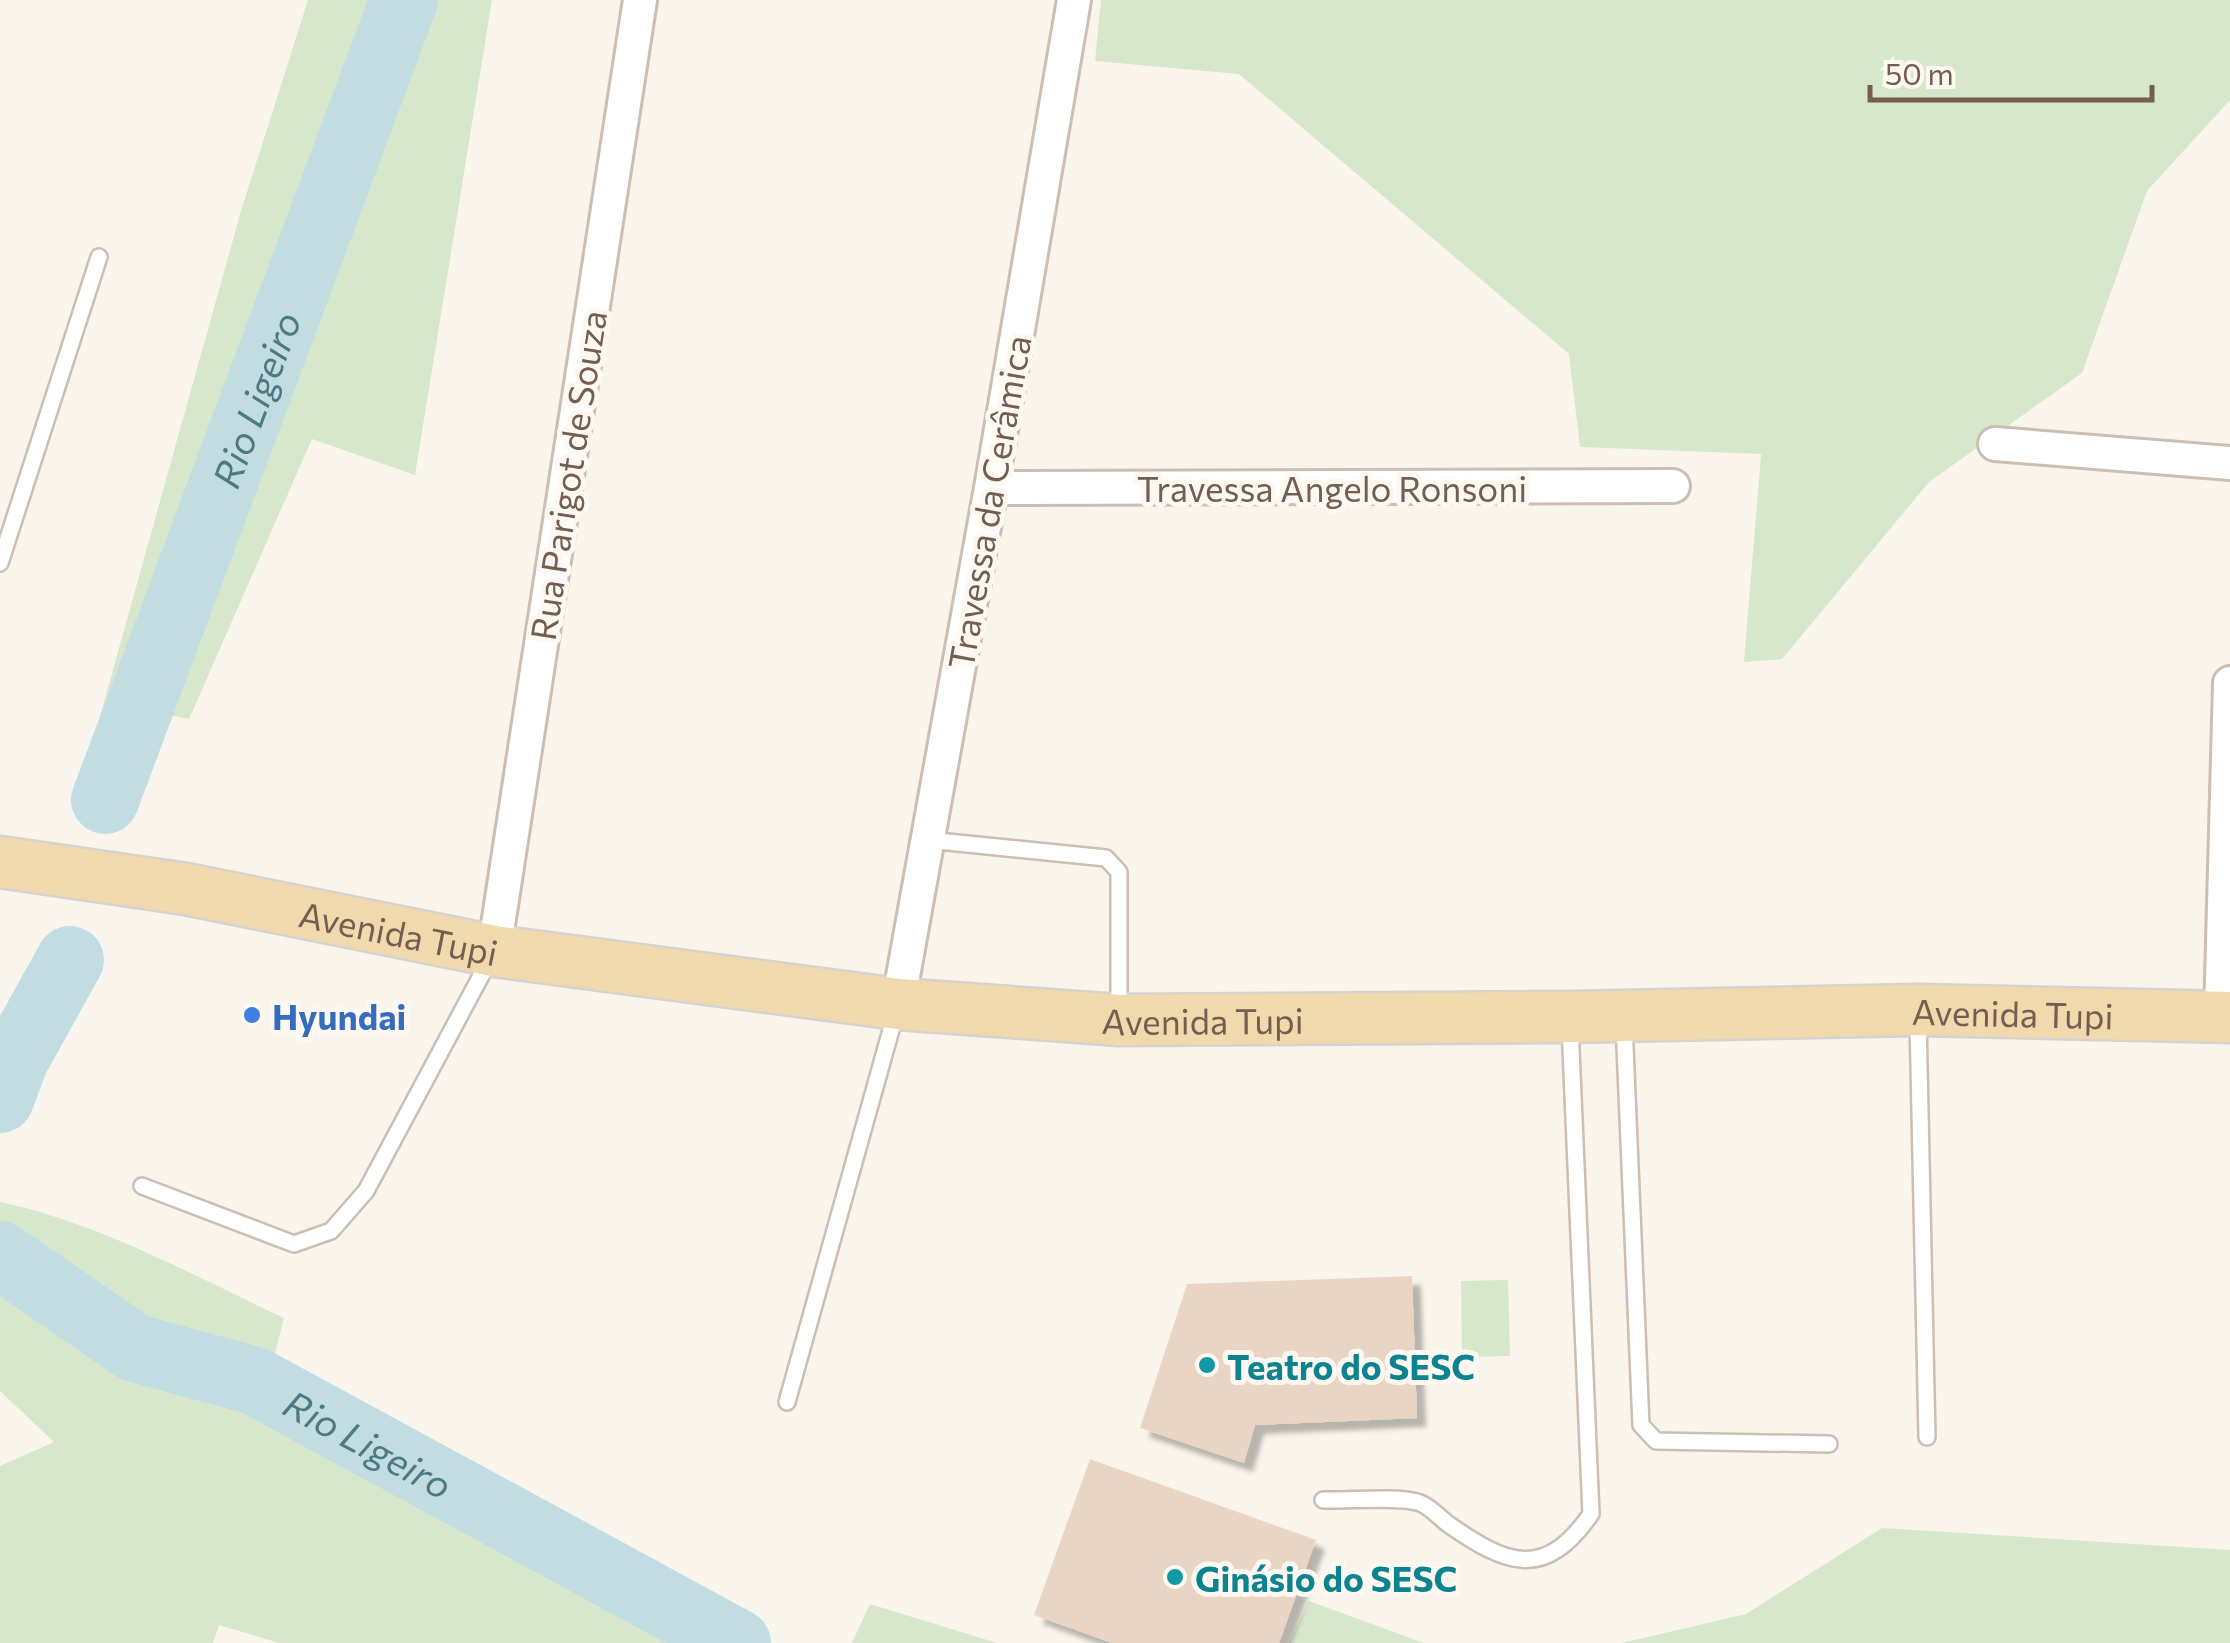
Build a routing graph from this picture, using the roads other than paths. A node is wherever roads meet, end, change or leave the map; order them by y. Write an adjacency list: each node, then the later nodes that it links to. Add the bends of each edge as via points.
1 (640, 0): 14 (street, Rua Parigot de Souza)
2 (1074, 0): 7 (street, Travessa da Cerâmica)
3 (99, 257): 8 (lane)
4 (1994, 444): 5 (street)
5 (2230, 463)
6 (1673, 486): 7 (street, Travessa Angelo Ronsoni)
7 (991, 488): 11 (street, Travessa da Cerâmica)
8 (0, 562)
9 (2230, 684): 18 (street)
10 (0, 830): 13 (main road, Avenida Tupi)
11 (928, 840): 15 (street, Travessa da Cerâmica); 20 (lane, via 1106,858 1119,872)
12 (0, 862): 13 (main road, Avenida Tupi)
13 (186, 889): 14 (main road, Avenida Tupi)
14 (494, 951): 15 (main road, Avenida Tupi); 21 (lane, via 366,1191 331,1231 294,1244)
15 (898, 1004): 20 (main road, Avenida Tupi); 22 (lane)
16 (1918, 1010): 17 (main road, Avenida Tupi); 18 (main road, Avenida Tupi); 23 (lane)
17 (1624, 1014): 19 (main road, Avenida Tupi); 24 (lane, via 1641,1426 1656,1441)
18 (2225, 1016)
19 (1570, 1017): 20 (main road, Avenida Tupi); 25 (lane, via 1591,1514 1573,1540 1527,1561 1476,1543 1418,1502)
20 (1120, 1020)
21 (142, 1186)
22 (787, 1402)
23 (1928, 1436)
24 (1829, 1444)
25 (1323, 1500)

